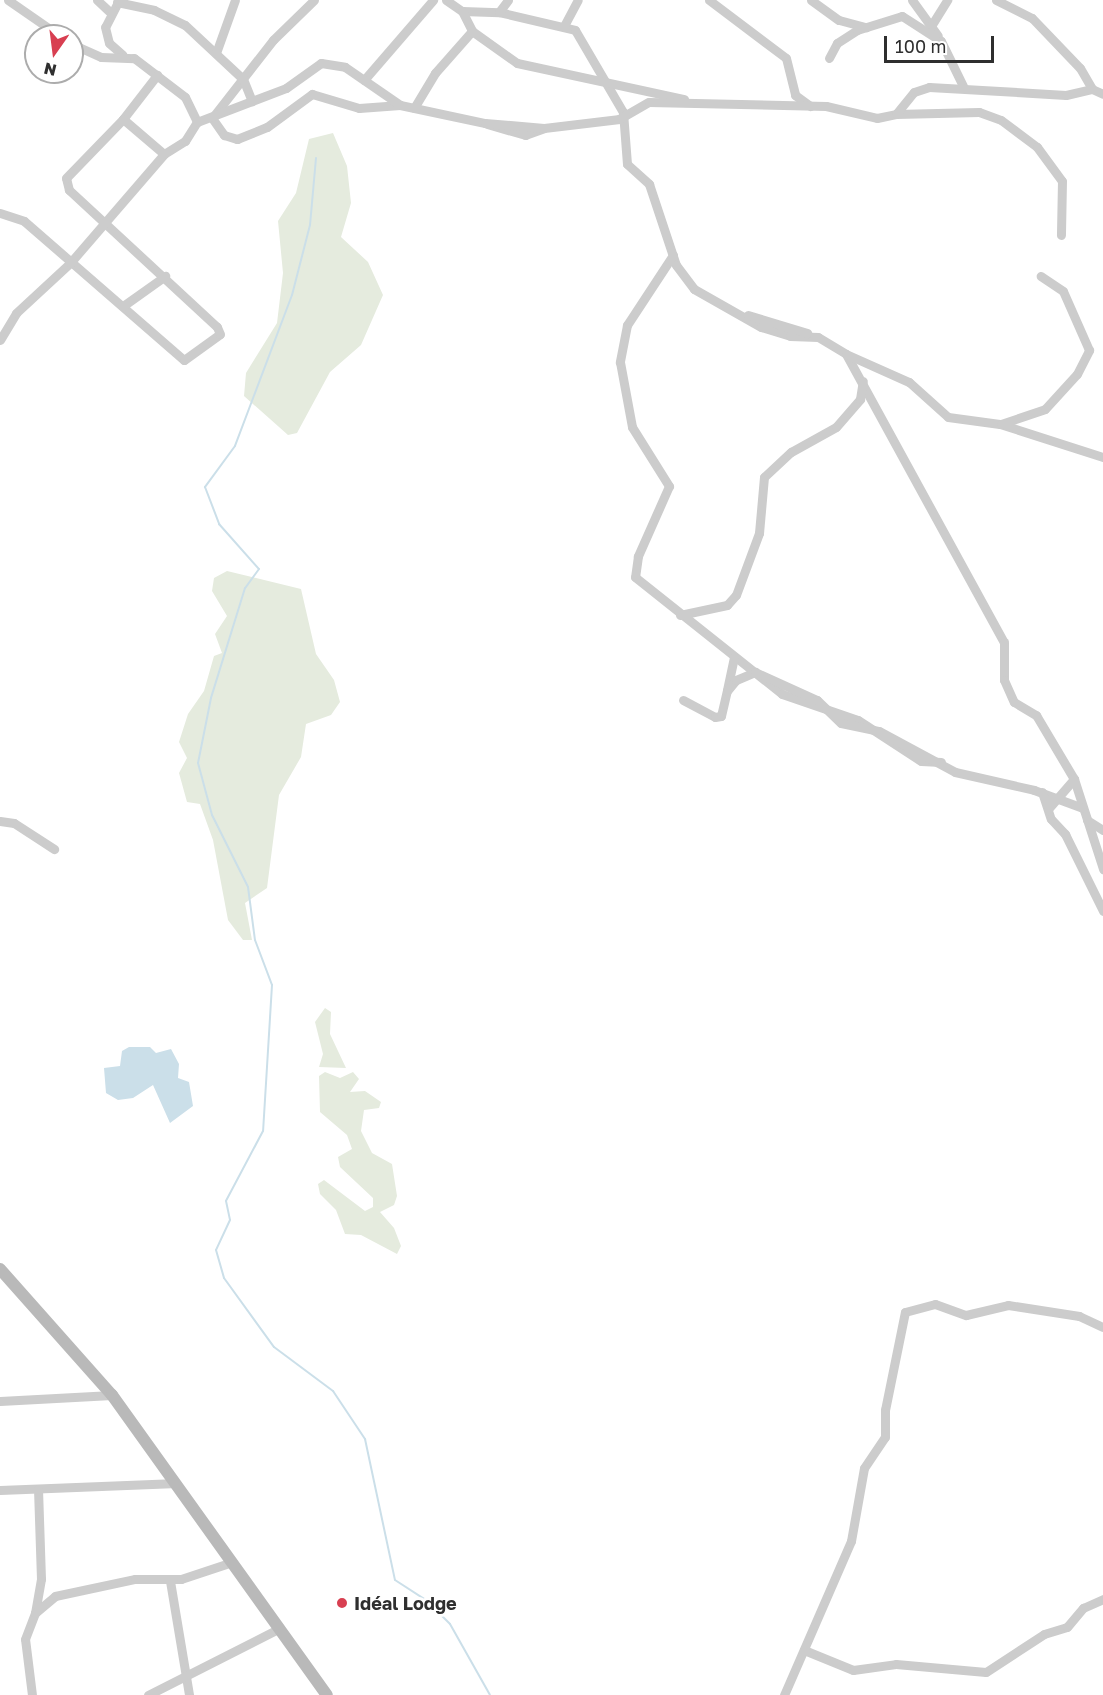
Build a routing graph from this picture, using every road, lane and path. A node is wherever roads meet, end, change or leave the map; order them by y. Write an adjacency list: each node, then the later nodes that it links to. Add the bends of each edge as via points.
1 (8, 0): 18 (street)
2 (97, 0): 15 (street)
3 (235, 0): 25 (street)
4 (314, 0): 29 (street)
5 (433, 0): 31 (street)
6 (446, 0): 16 (street)
7 (507, 0): 17 (street)
8 (578, 0): 19 (street)
9 (709, 0): 38 (street, via 786,58 795,95)
10 (811, 0): 21 (street, via 839,20)
11 (912, 0): 20 (street)
12 (947, 0): 20 (street)
13 (996, 0): 33 (street, via 1032,18 1080,68)
14 (118, 1): 15 (street); 25 (street, via 154,10 185,25)
15 (109, 11): 26 (street, via 109,43)
16 (462, 11): 17 (street); 22 (street)
17 (499, 12): 19 (street)
18 (43, 24)
19 (565, 24): 30 (street, via 575,30)
20 (931, 26): 23 (street)
21 (866, 27): 23 (street, via 902,16); 27 (street, via 837,43)
22 (472, 31): 30 (street, via 516,63); 39 (street, via 435,73)
23 (941, 41): 32 (street)
24 (84, 49): 26 (street, via 101,57)
25 (216, 53): 29 (street)
26 (123, 55): 28 (street)
27 (829, 58)
28 (157, 75): 43 (street); 44 (street, via 185,97)
29 (243, 79): 36 (street); 42 (street)
30 (605, 80): 35 (street, via 645,95); 40 (street)
31 (364, 81): 36 (street, via 345,67 321,63 286,88); 37 (street)
32 (963, 87): 33 (street, via 1066,95); 41 (street, via 914,92)
33 (1092, 89): 34 (street)
34 (1103, 94)
35 (702, 100): 38 (street); 40 (street, via 650,102)
36 (252, 101): 42 (street)
37 (400, 105): 39 (street); 42 (street, via 359,108 312,94 277,122 237,139 224,135)
38 (810, 106): 41 (street, via 877,118)
39 (414, 108): 40 (street, via 485,123 544,128 619,119)
40 (623, 112): 49 (street, via 627,164 649,184)
41 (896, 114): 48 (street, via 979,112 1001,120 1037,147 1062,181)
42 (212, 118): 44 (street)
43 (123, 119): 45 (street); 47 (street, via 66,178 69,190)
44 (196, 122): 45 (street, via 185,141)
45 (164, 154): 47 (street)
46 (0, 213): 50 (street, via 24,220)
47 (104, 219): 50 (street); 51 (street)
48 (1061, 235)
49 (673, 255): 55 (street, via 694,289 721,305 761,327 790,336 818,337); 59 (street, via 627,325 620,362 632,427 669,486 638,556 635,577)
50 (70, 263): 53 (street); 54 (street, via 16,313)
51 (165, 276): 53 (street); 53 (street, via 217,327 220,334 200,352 184,360)
52 (1041, 276): 57 (street, via 1063,291 1089,350 1077,374 1045,409)
53 (123, 306)
54 (0, 340)
55 (846, 354): 56 (street); 57 (street, via 909,382 948,417)
56 (863, 381): 59 (street, via 860,399 836,427 791,452 764,477 759,533 736,596 727,605); 64 (street, via 1004,642 1004,680 1014,702 1036,715)
57 (1000, 424): 58 (street)
58 (1103, 457)
59 (680, 615): 60 (street)
60 (734, 657): 61 (street); 62 (street)
61 (755, 672): 62 (street, via 736,680); 65 (street, via 812,697 858,730 879,730 955,772)
62 (726, 691): 63 (street, via 721,716 715,717)
63 (683, 700)
64 (1074, 779): 66 (street); 67 (street)
65 (1042, 792): 66 (street); 68 (street)
66 (1060, 797): 67 (street); 68 (street)
67 (1083, 808): 69 (street)
68 (1048, 810): 74 (street)
69 (1087, 820): 71 (street); 73 (street)
70 (0, 821): 72 (street, via 14,823)
71 (1103, 830)
72 (54, 849)
73 (1103, 869)
74 (1103, 911)
75 (0, 1269): 77 (main road)
76 (1103, 1327): 87 (street, via 1079,1316 1008,1305 966,1315 935,1304 905,1312 885,1410 885,1437 864,1468 851,1541)
77 (112, 1395): 78 (street); 79 (main road)
78 (0, 1401)
79 (171, 1483): 80 (street); 82 (main road)
80 (38, 1489): 81 (street); 85 (street, via 41,1579)
81 (0, 1490)
82 (232, 1562): 83 (street); 86 (main road)
83 (170, 1581): 85 (street, via 135,1579 86,1587 55,1596); 88 (street)
84 (1103, 1599): 87 (street, via 1083,1608 1067,1627 1044,1634 986,1672 896,1664 853,1670)
85 (35, 1613): 89 (street, via 25,1638)
86 (280, 1628): 88 (street); 92 (main road)
87 (804, 1650): 93 (street)
88 (184, 1681): 90 (street); 91 (street)
89 (32, 1695)
90 (148, 1695)
91 (189, 1695)
92 (327, 1695)
93 (784, 1695)

